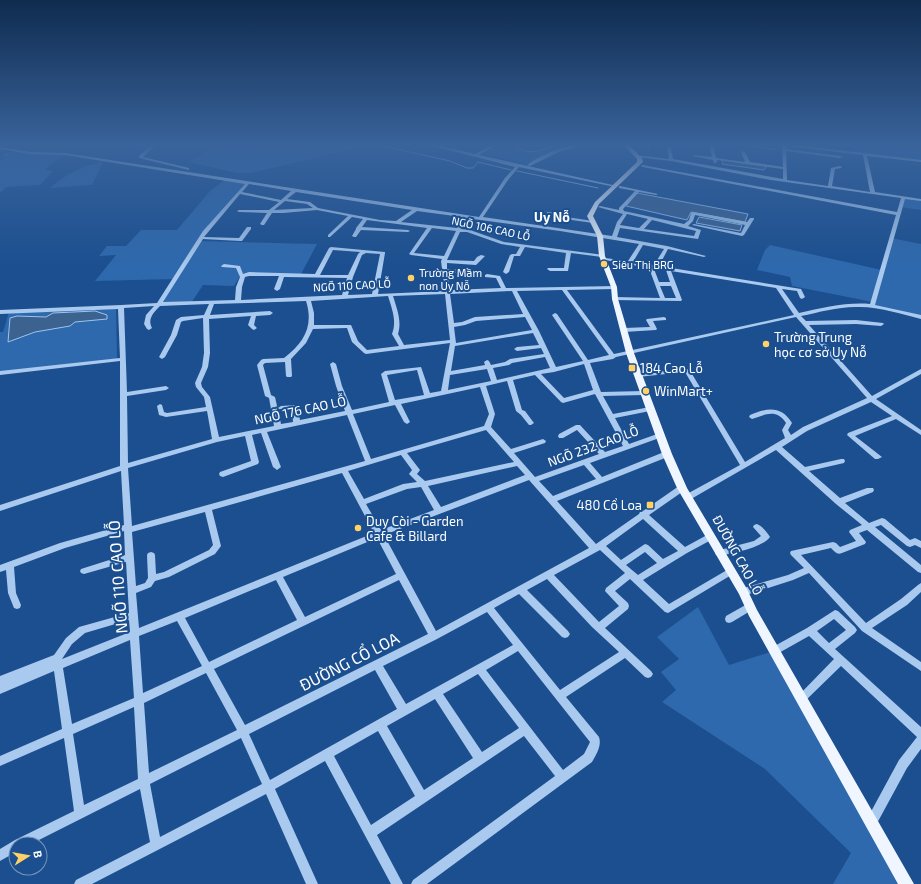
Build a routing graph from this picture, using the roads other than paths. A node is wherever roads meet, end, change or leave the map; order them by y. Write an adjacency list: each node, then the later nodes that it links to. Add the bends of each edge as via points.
1 (247, 184): 13 (street)
2 (262, 184): 11 (street)
3 (502, 184): 29 (street)
4 (609, 184): 9 (street)
5 (611, 184): 9 (street)
6 (739, 184): 25 (street)
7 (809, 184): 10 (street)
8 (871, 184): 15 (street)
9 (618, 186): 12 (street); 19 (main road); 33 (main road, via 594,207 590,216)
10 (830, 187): 15 (street)
11 (295, 190): 17 (street); 21 (street)
12 (638, 191): 14 (street); 24 (street, via 621,209)
13 (240, 192): 17 (street); 49 (street)
14 (656, 194)
15 (873, 194): 16 (street)
16 (903, 198): 18 (street); 25 (street)
17 (283, 200): 20 (street, via 308,203); 23 (street)
18 (921, 200)
19 (600, 207): 24 (street); 33 (main road)
20 (317, 209): 23 (street); 26 (street)
21 (416, 209): 27 (street); 34 (street)
22 (239, 210): 23 (street)
23 (271, 211): 35 (street)
24 (624, 213): 32 (street); 38 (street)
25 (898, 214): 93 (street)
26 (352, 215): 28 (street, NGÕ 106 CAO LỖ); 46 (street)
27 (465, 216): 29 (street); 42 (street)
28 (366, 218): 34 (street, NGÕ 106 CAO LỖ); 41 (street)
29 (480, 218): 48 (street)
30 (548, 218): 33 (street, via 549,213 565,215 564,218)
31 (752, 219): 36 (street)
32 (651, 220): 37 (street); 43 (street)
33 (593, 221): 48 (main road, ĐƯỜNG CAO LỖ)
34 (398, 222): 39 (street, NGÕ 106 CAO LỖ)
35 (262, 224)
36 (748, 224): 37 (street, via 742,235); 37 (street, via 693,214)
37 (687, 225): 45 (street, via 699,230 696,238)
38 (618, 226): 43 (street); 50 (street)
39 (430, 227): 42 (street, NGÕ 106 CAO LỖ); 60 (street, via 411,254)
40 (249, 228): 49 (street, via 240,240)
41 (358, 228): 44 (street); 47 (street)
42 (457, 230): 53 (street, NGÕ 106 CAO LỖ); 60 (street)
43 (640, 230): 45 (street)
44 (408, 231)
45 (650, 232): 52 (street)
46 (330, 236)
47 (354, 236)
48 (600, 236): 50 (street); 59 (main road, ĐƯỜNG CAO LỖ)
49 (202, 238): 92 (street)
50 (614, 238): 51 (street)
51 (642, 242): 52 (street); 61 (street)
52 (648, 243): 54 (street)
53 (523, 246): 56 (street, NGÕ 106 CAO LỖ); 68 (street, via 518,255 512,255)
54 (667, 247): 58 (street); 63 (street)
55 (366, 251): 71 (street, via 331,248); 73 (street, via 360,254); 83 (street, via 383,253)
56 (569, 252): 59 (street, NGÕ 106 CAO LỖ); 64 (street, via 566,270)
57 (483, 256): 60 (street, via 476,263)
58 (704, 256)
59 (604, 257): 61 (street, NGÕ 106 CAO LỖ); 76 (main road, ĐƯỜNG CAO LỖ)
60 (445, 260): 66 (street)
61 (630, 263): 63 (street, NGÕ 106 CAO LỖ)
62 (224, 266): 70 (street, via 238,267)
63 (654, 267): 65 (street, NGÕ 106 CAO LỖ); 74 (street)
64 (550, 269)
65 (668, 269): 75 (street); 77 (street, NGÕ 106 CAO LỖ)
66 (445, 270): 67 (street); 82 (street)
67 (466, 272)
68 (506, 272)
69 (282, 275): 70 (street); 71 (street); 79 (street)
70 (243, 276): 90 (street)
71 (317, 276): 73 (street)
72 (487, 276): 80 (street, via 498,277)
73 (350, 277): 85 (street)
74 (657, 284): 75 (street); 89 (street)
75 (673, 284): 89 (street, via 679,300)
76 (614, 287): 78 (street, NGÕ 110 CAO LỖ); 88 (main road, ĐƯỜNG CAO LỖ)
77 (778, 287): 86 (street, NGÕ 106 CAO LỖ, via 799,290); 100 (street)
78 (563, 288): 81 (street, NGÕ 110 CAO LỖ); 119 (street)
79 (277, 289)
80 (504, 290): 81 (street, NGÕ 110 CAO LỖ); 82 (street, NGÕ 110 CAO LỖ)
81 (514, 290): 98 (street)
82 (448, 292): 84 (street, NGÕ 110 CAO LỖ); 106 (street)
83 (375, 294): 84 (street, NGÕ 110 CAO LỖ); 85 (street, NGÕ 110 CAO LỖ)
84 (390, 294): 114 (street, via 397,319 395,334)
85 (345, 296): 87 (street, NGÕ 110 CAO LỖ)
86 (802, 297)
87 (308, 299): 90 (street, NGÕ 110 CAO LỖ); 107 (street)
88 (615, 299): 89 (street); 110 (main road, ĐƯỜNG CAO LỖ)
89 (663, 300)
90 (238, 301): 91 (street, NGÕ 110 CAO LỖ)
91 (212, 302): 92 (street, NGÕ 110 CAO LỖ); 101 (street)
92 (159, 304): 94 (street, NGÕ 110 CAO LỖ); 108 (street, via 149,315)
93 (872, 306): 100 (street, NGÕ 176 CAO LỖ, via 836,307); 102 (street, NGÕ 176 CAO LỖ)
94 (121, 307): 95 (street, NGÕ 110 CAO LỖ); 120 (street, NGÕ 110 CAO LỖ)
95 (0, 312)
96 (270, 313): 97 (street)
97 (254, 314): 101 (street); 109 (street)
98 (526, 315): 106 (street, via 475,319); 111 (street)
99 (555, 315): 122 (street)
100 (798, 316): 104 (street); 116 (street, NGÕ 176 CAO LỖ)
101 (206, 317): 118 (street, via 178,321 176,333); 145 (street, via 207,354 198,383 207,397)
102 (921, 317)
103 (664, 319): 110 (street, via 649,320 654,329)
104 (805, 323): 105 (street); 141 (street)
105 (881, 324)
106 (452, 326): 112 (street)
107 (312, 327): 114 (street, via 349,326 355,342 366,352); 121 (street)
108 (149, 328)
109 (254, 328)
110 (624, 330): 116 (main road, ĐƯỜNG CAO LỖ)
111 (536, 331): 112 (street); 113 (street)
112 (452, 343): 114 (street); 128 (street)
113 (543, 346): 115 (street); 117 (street)
114 (402, 347)
115 (517, 349)
116 (630, 353): 119 (street, NGÕ 176 CAO LỖ); 130 (main road, ĐƯỜNG CAO LỖ)
117 (548, 355): 124 (street, via 510,361 507,364); 125 (street)
118 (162, 357)
119 (613, 357): 122 (street, NGÕ 176 CAO LỖ)
120 (123, 359): 127 (street); 139 (street, NGÕ 110 CAO LỖ)
121 (288, 359): 131 (street); 154 (street, via 263,362 260,365 268,396 272,397)
122 (587, 362): 125 (street, NGÕ 176 CAO LỖ); 136 (street)
123 (333, 364): 147 (street)
124 (488, 364): 128 (street); 133 (street)
125 (554, 370): 129 (street, NGÕ 176 CAO LỖ)
126 (921, 371): 141 (street, ĐƯỜNG CỔ LOA)
127 (0, 373)
128 (448, 373): 137 (street)
129 (537, 373): 132 (street, NGÕ 176 CAO LỖ); 136 (street, via 563,401)
130 (638, 375): 138 (main road, ĐƯỜNG CAO LỖ); 175 (street, via 687,370)
131 (289, 376)
132 (510, 379): 133 (street, NGÕ 176 CAO LỖ); 153 (street, via 519,411 523,412)
133 (495, 382): 134 (street, NGÕ 176 CAO LỖ)
134 (483, 385): 137 (street, NGÕ 176 CAO LỖ); 155 (street, via 492,414)
135 (166, 388): 139 (street)
136 (598, 392): 138 (street); 148 (street)
137 (444, 393): 140 (street, NGÕ 176 CAO LỖ)
138 (644, 393): 146 (main road, ĐƯỜNG CAO LỖ)
139 (124, 394): 176 (street, NGÕ 110 CAO LỖ)
140 (428, 396): 142 (street, NGÕ 176 CAO LỖ); 142 (street, via 419,368 385,373)
141 (871, 399): 150 (street); 161 (street, ĐƯỜNG CỔ LOA)
142 (395, 402): 147 (street, NGÕ 176 CAO LỖ); 151 (street)
143 (160, 406): 145 (street, via 161,413 166,415)
144 (281, 408): 152 (street, via 295,406)
145 (209, 409): 162 (street)
146 (650, 409): 148 (street); 159 (main road, ĐƯỜNG CAO LỖ)
147 (349, 412): 152 (street, NGÕ 176 CAO LỖ); 173 (street)
148 (611, 417): 164 (street)
149 (752, 417): 161 (street, via 775,410 789,423 785,430)
150 (896, 417): 157 (street); 170 (street, via 850,435)
151 (407, 422)
152 (297, 423): 154 (street, NGÕ 176 CAO LỖ)
153 (531, 423)
154 (278, 427): 156 (street, NGÕ 176 CAO LỖ)
155 (487, 427): 166 (street); 167 (street)
156 (263, 430): 158 (street, NGÕ 176 CAO LỖ); 177 (street)
157 (919, 430)
158 (248, 433): 162 (street, NGÕ 176 CAO LỖ); 180 (street, via 255,462)
159 (660, 435): 164 (street, NGÕ 232 CAO LỖ); 168 (main road, ĐƯỜNG CAO LỖ)
160 (562, 436): 169 (street, via 578,426)
161 (789, 439): 165 (street, ĐƯỜNG CỔ LOA)
162 (216, 440): 176 (street, NGÕ 176 CAO LỖ)
163 (543, 441): 166 (street)
164 (627, 447): 169 (street, NGÕ 232 CAO LỖ)
165 (778, 447): 175 (street, ĐƯỜNG CỔ LOA); 179 (street)
166 (509, 452): 174 (street)
167 (403, 453): 173 (street); 183 (street, via 416,470 413,474)
168 (667, 454): 182 (street); 185 (main road, ĐƯỜNG CAO LỖ)
169 (604, 455): 172 (street, NGÕ 232 CAO LỖ)
170 (878, 457)
171 (841, 461): 179 (street)
172 (586, 462): 181 (street, NGÕ 232 CAO LỖ); 182 (street)
173 (369, 463): 178 (street)
174 (518, 463): 181 (street); 183 (street)
175 (744, 466): 185 (street, ĐƯỜNG CỔ LOA)
176 (124, 467): 189 (street, NGÕ 176 CAO LỖ); 195 (street, NGÕ 110 CAO LỖ)
177 (277, 467)
178 (344, 470): 188 (street); 190 (street)
179 (804, 470): 187 (street)
180 (223, 474)
181 (532, 478): 186 (street); 191 (street, NGÕ 232 CAO LỖ)
182 (601, 480): 186 (street)
183 (423, 484): 188 (street, via 406,486); 191 (street)
184 (870, 490): 187 (street)
185 (685, 492): 192 (street, ĐƯỜNG CỔ LOA); 197 (main road, ĐƯỜNG CAO LỖ)
186 (552, 500): 199 (street)
187 (839, 502): 193 (street)
188 (362, 503): 196 (street)
189 (0, 508)
190 (208, 509): 195 (street); 216 (street, via 217,546 212,552 166,575)
191 (438, 511): 196 (street, NGÕ 232 CAO LỖ)
192 (643, 514): 199 (street, ĐƯỜNG CỔ LOA); 200 (street)
193 (868, 526): 198 (street, via 882,521 910,544 915,541); 208 (street, via 853,532 862,542 850,547 839,551 833,545 823,546 794,553); 209 (street)
194 (757, 527): 201 (street, via 766,537 756,543)
195 (128, 529): 203 (street, NGÕ 110 CAO LỖ); 206 (street, via 63,545)
196 (378, 534): 213 (street, NGÕ 232 CAO LỖ); 214 (street)
197 (710, 537): 200 (street); 201 (main road, ĐƯỜNG CAO LỖ)
198 (921, 545)
199 (597, 547): 204 (street); 212 (street, ĐƯỜNG CỔ LOA)
200 (684, 551): 205 (street)
201 (719, 553): 211 (main road, ĐƯỜNG CAO LỖ)
202 (151, 555): 216 (street)
203 (130, 557): 210 (street); 219 (street, NGÕ 110 CAO LỖ)
204 (621, 564): 205 (street, via 645,547); 215 (street)
205 (663, 564): 215 (street)
206 (10, 566): 207 (street); 221 (street, via 12,593)
207 (0, 569)
208 (810, 569): 220 (street, via 790,578); 229 (street)
209 (921, 570)
210 (84, 571)
211 (730, 572): 215 (street, via 668,609); 220 (main road, ĐƯỜNG CAO LỖ)
212 (548, 574): 218 (street, ĐƯỜNG CỔ LOA); 228 (street)
213 (278, 575): 225 (street, NGÕ 232 CAO LỖ); 227 (street)
214 (401, 576): 227 (street); 233 (street)
215 (635, 576): 228 (street, via 609,591 625,606)
216 (152, 578): 219 (street, via 148,585)
217 (921, 587): 229 (street, via 904,602)
218 (520, 589): 222 (street, ĐƯỜNG CỔ LOA); 232 (street)
219 (132, 590): 224 (street, NGÕ 110 CAO LỖ)
220 (743, 592): 223 (main road, ĐƯỜNG CAO LỖ)
221 (17, 605)
222 (488, 607): 233 (street, ĐƯỜNG CỔ LOA); 234 (street)
223 (749, 607): 226 (street); 236 (main road, ĐƯỜNG CAO LỖ)
224 (134, 615): 231 (street, NGÕ 110 CAO LỖ); 239 (street, via 82,630 72,638)
225 (179, 616): 231 (street, NGÕ 232 CAO LỖ); 242 (street)
226 (729, 619)
227 (303, 622): 242 (street)
228 (599, 628): 237 (street)
229 (865, 628): 241 (street)
230 (810, 631): 235 (street); 235 (street, via 835,614 852,630); 236 (street)
231 (135, 634): 239 (street, NGÕ 232 CAO LỖ); 250 (street, NGÕ 110 CAO LỖ)
232 (566, 634)
233 (434, 636): 240 (street, ĐƯỜNG CỔ LOA)
234 (519, 646): 243 (street); 248 (street)
235 (829, 648): 238 (street)
236 (774, 651): 249 (main road, ĐƯỜNG CAO LỖ)
237 (625, 653): 244 (street); 248 (street)
238 (841, 659): 249 (street); 256 (street)
239 (57, 661): 245 (street); 246 (street); 254 (street)
240 (378, 664): 251 (street); 255 (street, ĐƯỜNG CỔ LOA)
241 (921, 667)
242 (208, 668): 250 (street); 255 (street)
243 (479, 668): 247 (street); 253 (street)
244 (648, 674)
245 (0, 680)
246 (0, 689)
247 (436, 692): 251 (street); 259 (street)
248 (560, 696): 261 (street, via 595,741 588,758)
249 (801, 699): 266 (main road, ĐƯỜNG CAO LỖ)
250 (139, 700): 254 (street); 262 (street, NGÕ 110 CAO LỖ)
251 (404, 711): 252 (street)
252 (380, 724): 258 (street); 264 (street)
253 (526, 729): 259 (street); 261 (street)
254 (68, 732): 260 (street); 265 (street)
255 (244, 732): 262 (street, ĐƯỜNG CỔ LOA); 263 (street)
256 (921, 734)
257 (921, 741): 266 (street, via 903,764)
258 (327, 754): 263 (street); 267 (street)
259 (480, 759): 264 (street)
260 (0, 761)
261 (562, 777): 273 (street)
262 (144, 782): 265 (street, ĐƯỜNG CỔ LOA); 269 (street, NGÕ 110 CAO LỖ)
263 (268, 787): 269 (street); 271 (street)
264 (422, 798): 267 (street)
265 (80, 814): 268 (street, ĐƯỜNG CỔ LOA)
266 (871, 823): 274 (main road, ĐƯỜNG CAO LỖ)
267 (369, 833): 272 (street)
268 (35, 836)
269 (156, 844): 270 (street)
270 (80, 884)
271 (312, 884)
272 (397, 884)
273 (417, 884)
274 (906, 884)

